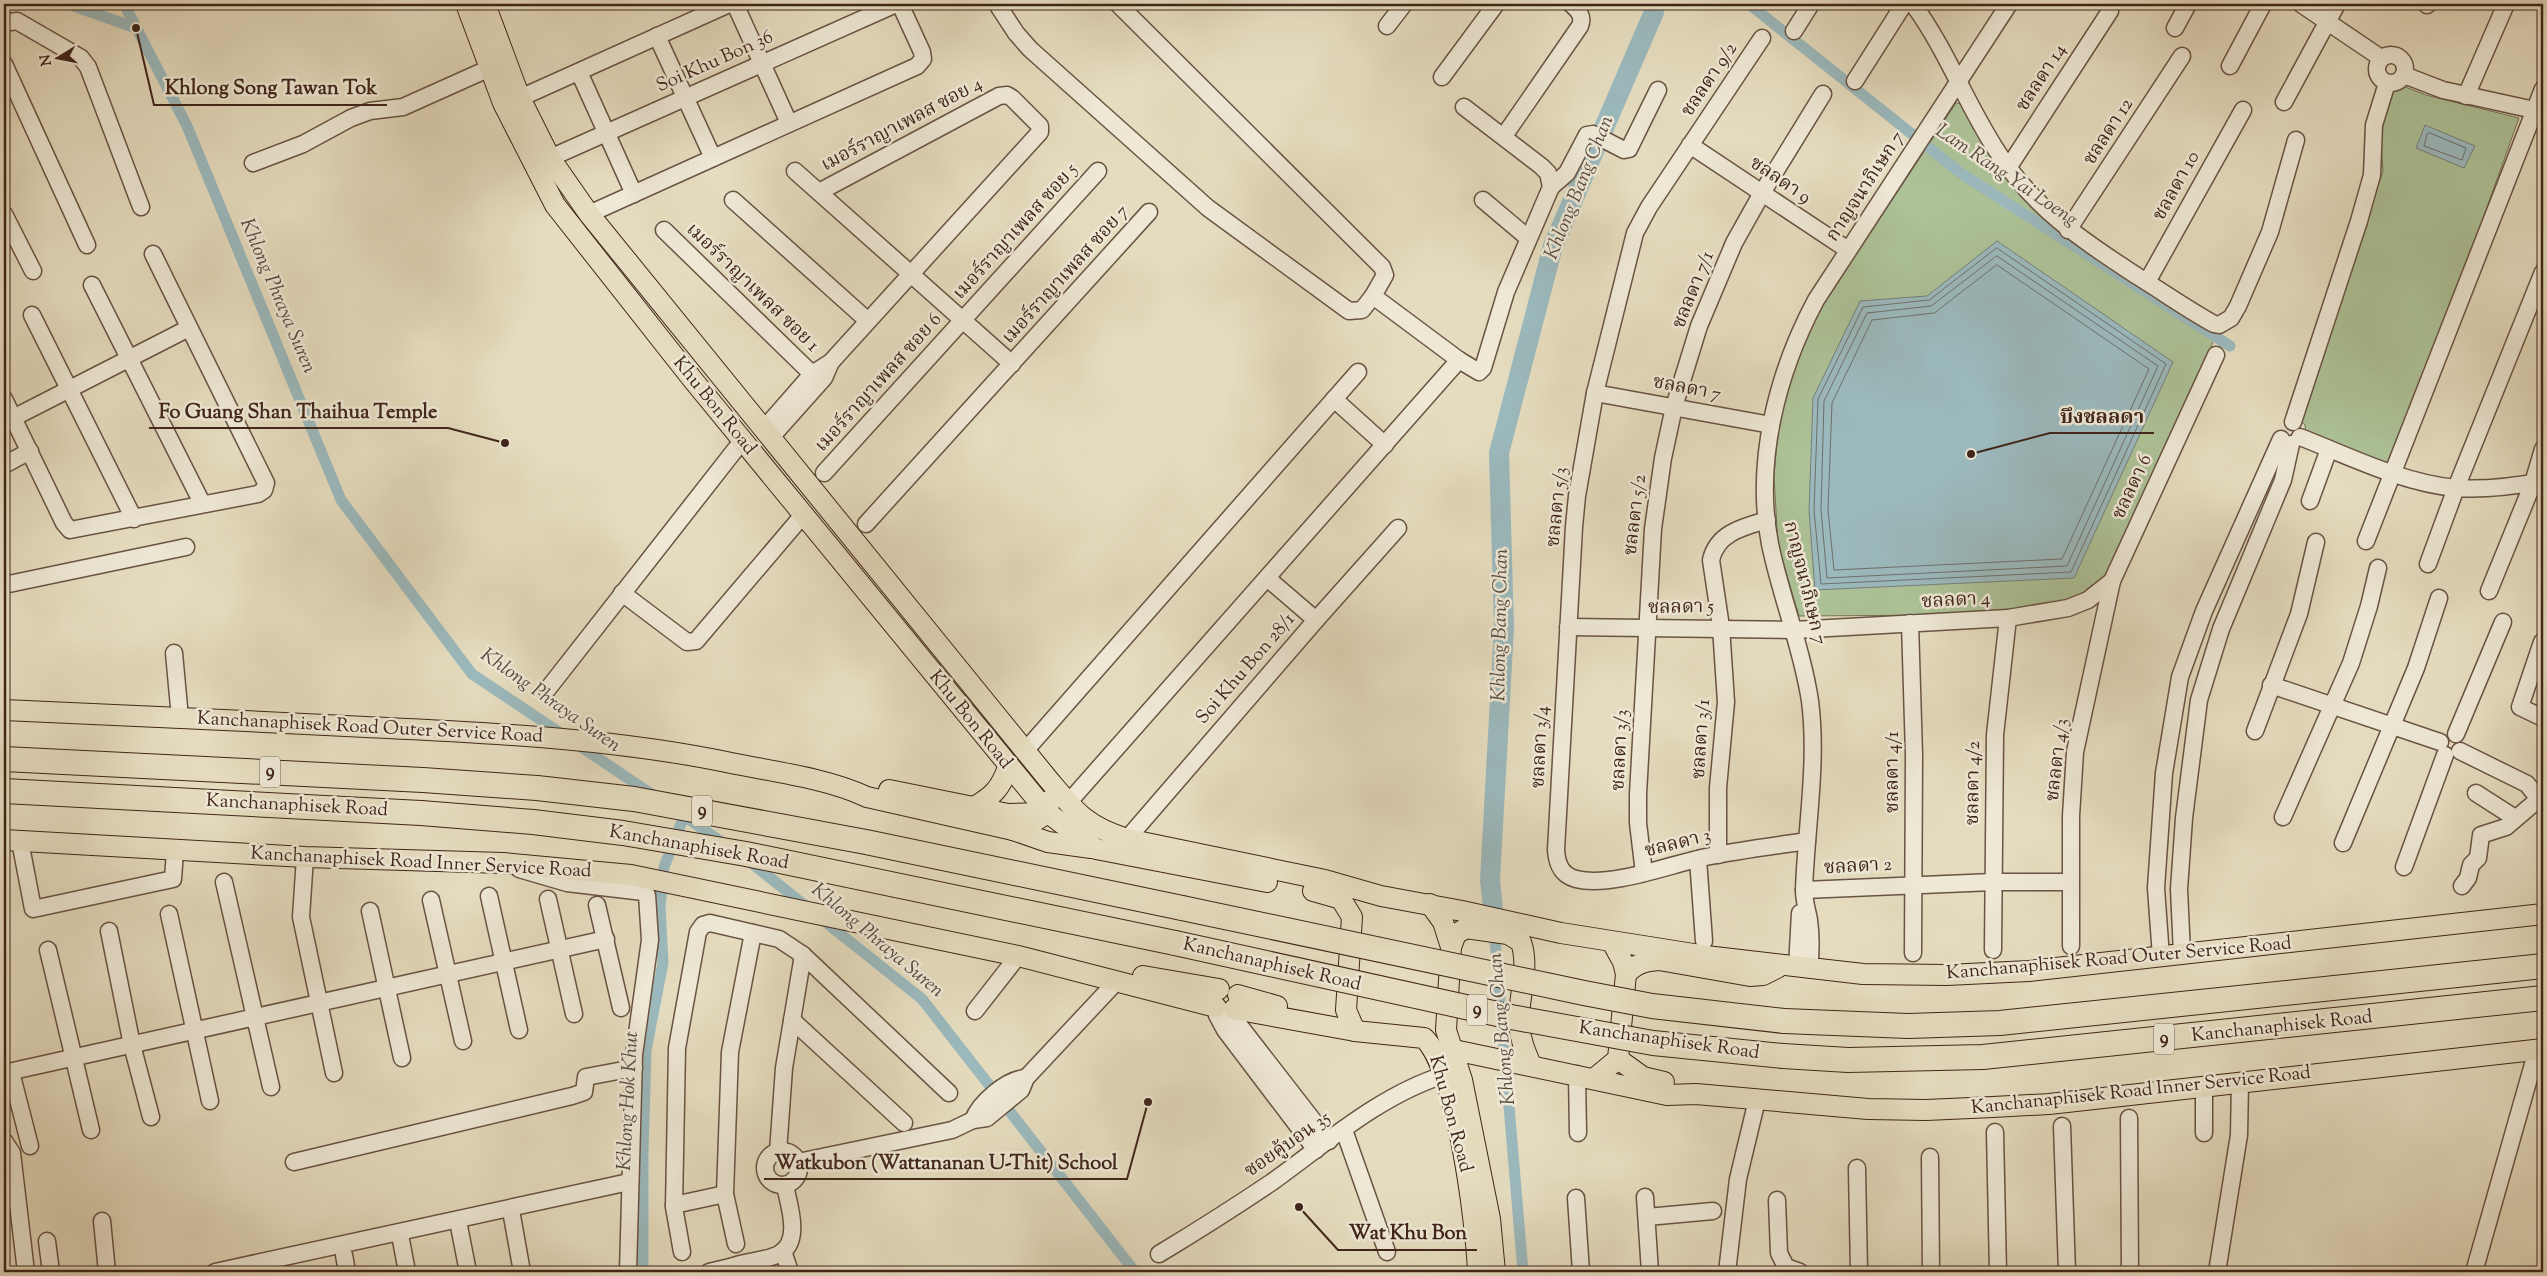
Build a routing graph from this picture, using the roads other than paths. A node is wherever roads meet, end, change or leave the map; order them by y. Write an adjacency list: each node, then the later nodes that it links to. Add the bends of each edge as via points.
1 (466, 4): 34 (main road, Khu Bon Road)
2 (486, 4): 46 (main road, Khu Bon Road)
3 (729, 4): 27 (street)
4 (735, 4): 31 (street)
5 (896, 4): 31 (street, Soi Khu Bon 36)
6 (900, 4): 51 (street, via 922,52 921,63)
7 (997, 4): 83 (street, via 1030,49 1208,208 1349,311 1362,310)
8 (1118, 4): 83 (street, via 1382,267 1385,275)
9 (1404, 4): 24 (street)
10 (1496, 4): 37 (street)
11 (1571, 4): 53 (street, via 1580,12 1580,26)
12 (1811, 4): 26 (street)
13 (1904, 4): 38 (street)
14 (1913, 4): 39 (street, via 1943,50)
15 (2009, 4): 39 (street, กาญจนาภิเษก 7)
16 (2188, 4): 25 (street)
17 (2263, 4): 33 (street)
18 (2301, 4): 22 (street)
19 (2337, 4): 22 (street)
20 (2506, 4): 44 (street)
21 (2110, 11): 59 (street, ชลลดา 14)
22 (2328, 22): 30 (street); 47 (street)
23 (4, 23): 68 (street, via 17,21 81,58 88,67)
24 (1387, 26)
25 (2175, 28)
26 (1794, 31)
27 (657, 36): 35 (street); 45 (street)
28 (1762, 38): 55 (street, ชลลดา 9/2)
29 (2182, 56): 73 (street, ชลลดา 12)
30 (2381, 58): 36 (street, via 2392,54 2398,56 2405,67); 40 (street, via 2376,72)
31 (761, 63): 45 (street, Soi Khu Bon 36); 51 (street)
32 (4, 64): 75 (street)
33 (2230, 66)
34 (490, 68): 58 (street, via 403,108 370,111 351,118 303,144); 104 (main road, Khu Bon Road, via 502,104 556,205 624,296)
35 (579, 72): 46 (street); 52 (street)
36 (2404, 75): 40 (street, via 2398,82); 44 (street)
37 (1442, 77)
38 (1855, 81)
39 (1959, 83): 59 (street); 76 (street, กาญจนาภิเษก 7)
40 (2387, 83): 103 (street, via 2374,125 2372,175 2359,221 2294,422 2282,424 2279,432)
41 (2543, 89): 50 (street)
42 (1658, 90): 62 (street, via 1628,149 1593,134 1585,139 1567,173)
43 (1823, 94): 64 (street, ชลลดา 7/1)
44 (2466, 96): 50 (street)
45 (685, 97): 52 (street, Soi Khu Bon 36); 57 (street)
46 (520, 98): 56 (main road, Khu Bon Road)
47 (2284, 102)
48 (1464, 107): 53 (street)
49 (2243, 110): 81 (street, ชลลดา 10)
50 (2538, 112): 110 (street)
51 (789, 124): 57 (street)
52 (606, 133): 56 (street, Soi Khu Bon 36); 65 (street)
53 (1504, 136): 62 (street, via 1548,173)
54 (2296, 140): 81 (street, via 2270,232 2231,318 2219,325 2214,324)
55 (1690, 145): 64 (street, ชลลดา 9); 96 (street, ชลลดา 9/2, via 1635,233)
56 (550, 158): 71 (main road, Khu Bon Road)
57 (713, 158): 65 (street)
58 (253, 163)
59 (2008, 168): 73 (street)
60 (795, 171): 63 (street)
61 (1098, 171): 85 (street, เมอร์ราญาเพลส ซอย 5)
62 (1551, 187): 74 (street)
63 (819, 192): 80 (street); 80 (street, เมอร์ราญาเพลส ซอย 4, via 1004,94 1012,98 1038,123 1040,132)
64 (1762, 193): 76 (street, ชลลดา 9); 99 (street, ชลลดา 7/1, via 1716,284 1699,326)
65 (634, 194): 71 (street)
66 (733, 200): 86 (street)
67 (1483, 200): 74 (street)
68 (141, 207)
69 (1149, 212): 92 (street, เมอร์ราญาเพลส ซอย 7)
70 (4, 214): 78 (street)
71 (589, 214): 102 (main road, Khu Bon Road)
72 (664, 230): 94 (street, เมอร์ราญาเพลส ซอย 1)
73 (2068, 230): 81 (street)
74 (1528, 238): 90 (street, via 1506,292 1483,368 1476,372)
75 (87, 245)
76 (1848, 250): 101 (street, กาญจนาภิเษก 7, via 1816,300 1801,331 1779,390)
77 (153, 254): 87 (street)
78 (33, 272)
79 (2543, 272): 113 (street)
80 (911, 273): 85 (street); 86 (street)
81 (2147, 282)
82 (92, 285): 89 (street)
83 (1373, 296): 90 (street)
84 (32, 315): 95 (street)
85 (964, 320): 92 (street); 111 (street, เมอร์ราญาเพลส ซอย 6)
86 (868, 321): 91 (street)
87 (189, 328): 89 (street); 115 (street, via 266,483 258,494)
88 (2216, 355): 127 (street, ชลลดา 6)
89 (128, 360): 95 (street); 115 (street)
90 (1458, 360): 105 (street)
91 (830, 362): 94 (street); 102 (street, via 824,378)
92 (1012, 364): 119 (street, เมอร์ราญาเพลส ซอย 7)
93 (1358, 372): 98 (street)
94 (812, 374): 102 (street)
95 (69, 390): 100 (street); 117 (street)
96 (1595, 393): 99 (street, ชลลดา 7); 138 (street, ชลลดา 5/3, via 1575,511)
97 (4, 398): 100 (street)
98 (1334, 400): 105 (street); 153 (street)
99 (1674, 407): 101 (street, ชลลดา 7); 140 (street, ชลลดา 5/2, via 1653,528)
100 (13, 418): 108 (street)
101 (1771, 426): 118 (street, กาญจนาภิเษก 7)
102 (767, 434): 153 (main road, Khu Bon Road)
103 (2291, 440): 106 (street); 210 (street, via 2283,480 2221,628 2199,700 2184,818 2180,889); 213 (street, via 2204,611 2180,677 2164,773 2156,888)
104 (742, 441): 116 (main road, Khu Bon Road); 130 (street)
105 (1386, 445): 126 (street)
106 (2329, 449): 110 (street); 114 (street)
107 (2543, 449): 112 (street)
108 (30, 451): 109 (street); 117 (street, via 68,529)
109 (4, 464)
110 (2392, 472): 113 (street); 121 (street)
111 (824, 474)
112 (2538, 482): 113 (street); 129 (street)
113 (2456, 488): 124 (street)
114 (2310, 501)
115 (202, 503): 117 (street)
116 (803, 515): 130 (street, via 696,641 687,642); 155 (main road, Khu Bon Road)
117 (134, 519)
118 (1767, 520): 139 (street, ชลลดา 3/1, via 1730,533 1713,550 1711,572); 141 (street, กาญจนาภิเษก 7)
119 (866, 524)
120 (1398, 528): 135 (street, Soi Khu Bon 28/1)
121 (2366, 541)
122 (2316, 542): 144 (street, via 2299,614)
123 (186, 547): 128 (street)
124 (2428, 564)
125 (2378, 568): 146 (street, via 2358,643)
126 (1267, 578): 135 (street); 162 (street)
127 (2112, 581): 132 (street, ชลลดา 4); 133 (street, ชลลดา 4/3)
128 (4, 585)
129 (2489, 591)
130 (622, 593): 145 (street)
131 (2439, 598): 150 (street, via 2416,668)
132 (2088, 600): 133 (street); 134 (street, ชลลดา 4, via 2068,608)
133 (2105, 616): 182 (street, ชลลดา 4/3, via 2076,752)
134 (2008, 618): 137 (street, ชลลดา 4); 181 (street, ชลลดา 4/2, via 1994,735)
135 (1316, 620): 168 (street, Soi Khu Bon 28/1)
136 (2502, 622): 152 (street, via 2456,734 2445,734)
137 (1910, 623): 141 (street, ชลลดา 4); 183 (street, ชลลดา 4/1)
138 (1568, 627): 140 (street, ชลลดา 5); 178 (street, ชลลดา 3/4, via 1556,850)
139 (1721, 628): 140 (street, ชลลดา 5); 141 (street, ชลลดา 5); 173 (street, ชลลดา 3/1, via 1726,702 1718,788)
140 (1648, 629): 179 (street, ชลลดา 3/3, via 1638,794)
141 (1794, 630): 169 (street, กาญจนาภิเษก 7, via 1805,673 1812,728)
142 (2542, 642): 149 (street, via 2520,707)
143 (174, 653): 148 (street)
144 (2271, 686): 146 (street); 151 (street)
145 (547, 690)
146 (2330, 706): 150 (street); 164 (street)
147 (4, 710): 148 (main road, Kanchanaphisek Road Outer Service Road)
148 (180, 718): 157 (main road, Kanchanaphisek Road Outer Service Road, via 447,730 592,741 692,754)
149 (2543, 718)
150 (2391, 726): 152 (street); 170 (street)
151 (2255, 732)
152 (2448, 750): 160 (street, via 2527,784); 177 (street)
153 (1024, 751): 156 (main road, Khu Bon Road)
154 (4, 759): 216 (highway, Kanchanaphisek Road / 9, bridge, via 537,788 634,799 866,842 1594,995 1652,1006 1784,1021 1908,1026 2000,1023)
155 (1008, 767): 161 (main road, via 997,792); 163 (main road, Khu Bon Road)
156 (1048, 779): 162 (main road, Khu Bon Road); 163 (main road)
157 (852, 790): 161 (main road, Kanchanaphisek Road Outer Service Road, via 893,790); 166 (main road, Kanchanaphisek Road Outer Service Road, via 873,799)
158 (4, 792): 223 (highway, Kanchanaphisek Road / 9, bridge, via 422,812 533,822 717,849 1175,943 1511,1017 1653,1043 1783,1056 1848,1060 1983,1058)
159 (2476, 793): 165 (street)
160 (2542, 801): 165 (street)
161 (974, 807): 163 (main road, Kanchanaphisek Road Outer Service Road, via 1016,814)
162 (1074, 809): 163 (main road, Kanchanaphisek Road Outer Service Road); 168 (main road, Khu Bon Road, via 1098,829)
163 (1048, 813): 166 (main road, via 1027,826); 171 (main road, Khu Bon Road)
164 (2283, 817)
165 (2516, 818): 184 (street, via 2506,827 2481,836 2478,858 2471,865)
166 (1013, 830): 171 (main road, Kanchanaphisek Road Outer Service Road, via 1048,842)
167 (12, 840): 172 (main road, Kanchanaphisek Road Inner Service Road); 172 (street, via 32,909 173,879)
168 (1127, 840): 186 (main road, Khu Bon Road, via 1325,880)
169 (1808, 841): 173 (street, ชลลดา 3); 187 (street, กาญจนาภิเษก 7)
170 (2344, 843)
171 (1096, 849): 195 (main road, Khu Bon Road, via 1327,893 1341,899)
172 (175, 851): 174 (main road, Kanchanaphisek Road Inner Service Road)
173 (1718, 855): 175 (street, ชลลดา 3)
174 (305, 857): 176 (main road, Kanchanaphisek Road Inner Service Road); 225 (street, via 302,917)
175 (1698, 859): 179 (street, ชลลดา 3); 202 (street)
176 (503, 863): 212 (main road, Kanchanaphisek Road Inner Service Road, via 631,875); 245 (street, via 561,882 646,894 650,940)
177 (2404, 866)
178 (1560, 869): 179 (street, ชลลดา 3, via 1570,877 1584,880)
179 (1644, 873)
180 (224, 882): 230 (street)
181 (1993, 882): 182 (street, ชลลดา 2); 183 (street, ชลลดา 2); 208 (street, ชลลดา 4/2)
182 (2070, 882): 204 (street, ชลลดา 4/3)
183 (1913, 884): 187 (street, ชลลดา 2); 209 (street, ชลลดา 4/1)
184 (2462, 886)
185 (489, 896): 214 (street)
186 (1381, 896): 191 (main road, Khu Bon Road); 195 (main road)
187 (1805, 896): 217 (street, กาญจนาภิเษก 7, via 1809,920)
188 (548, 899): 207 (street)
189 (431, 900): 220 (street)
190 (598, 904): 201 (street)
191 (1430, 904): 196 (main road, Kanchanaphisek Road Outer Service Road); 205 (main road, Khu Bon Road, via 1443,922)
192 (370, 911): 222 (street)
193 (169, 914): 234 (street)
194 (2543, 914): 210 (main road, Kanchanaphisek Road Outer Service Road)
195 (1352, 917): 228 (main road)
196 (1474, 921): 197 (main road, Kanchanaphisek Road Outer Service Road); 205 (main road, via 1456,934)
197 (1509, 928): 200 (main road, Kanchanaphisek Road Outer Service Road); 215 (main road, via 1522,942)
198 (109, 931): 238 (street)
199 (752, 933): 211 (street, via 779,939); 276 (street, via 730,1052); 281 (street, via 710,923 703,925 698,932 677,1048)
200 (1561, 933): 203 (main road, Kanchanaphisek Road Outer Service Road); 215 (main road, via 1534,944)
201 (606, 939): 207 (street); 226 (street)
202 (1704, 941)
203 (1612, 942): 217 (main road, Kanchanaphisek Road Outer Service Road); 219 (main road)
204 (2071, 946)
205 (1451, 947): 233 (main road, Khu Bon Road)
206 (48, 950): 241 (street)
207 (560, 950): 214 (street); 229 (street)
208 (1992, 950)
209 (1913, 953)
210 (2182, 954): 213 (main road, Kanchanaphisek Road Outer Service Road)
211 (803, 955): 231 (street); 253 (street)
212 (1018, 956): 218 (main road, Kanchanaphisek Road Inner Service Road); 227 (street)
213 (2161, 957): 217 (main road, Kanchanaphisek Road Outer Service Road, via 2028,971 1947,975 1862,974)
214 (504, 962): 220 (street); 232 (street)
215 (1525, 966): 244 (main road, via 1519,1023)
216 (2543, 966)
217 (1796, 967): 219 (main road, via 1750,976 1652,960 1634,966)
218 (1069, 968): 221 (main road, Kanchanaphisek Road Inner Service Road); 224 (main road, Kanchanaphisek Road Inner Service Road, via 1098,969)
219 (1626, 974): 243 (main road)
220 (448, 975): 222 (street); 237 (street)
221 (1116, 982): 224 (main road, Kanchanaphisek Road Inner Service Road); 272 (street, via 1026,1078 1013,1080 979,1108 973,1120 952,1130)
222 (387, 988): 225 (street); 242 (street)
223 (2543, 998)
224 (1227, 1002): 228 (main road, Kanchanaphisek Road Inner Service Road, via 1318,1015); 235 (main road, Kanchanaphisek Road Inner Service Road); 267 (street, via 1217,1015 1225,1030)
225 (320, 1003): 230 (street); 247 (street)
226 (621, 1008)
227 (975, 1010)
228 (1346, 1010): 235 (main road)
229 (574, 1014)
230 (255, 1017): 234 (street); 251 (street)
231 (792, 1020): 259 (street); 269 (street, via 784,1068)
232 (519, 1030)
233 (1446, 1030): 236 (main road); 240 (main road, Khu Bon Road)
234 (194, 1031): 238 (street); 256 (street)
235 (1355, 1031): 236 (main road, Khu Bon Road)
236 (1424, 1038): 248 (main road, Khu Bon Road, via 1434,1050)
237 (463, 1041)
238 (132, 1045): 241 (street); 257 (street)
239 (2540, 1049): 250 (main road, Kanchanaphisek Road Inner Service Road); 319 (street)
240 (1461, 1051): 244 (main road, Kanchanaphisek Road Inner Service Road); 308 (main road, Khu Bon Road, via 1462,1080 1490,1218)
241 (74, 1058): 246 (street); 261 (street)
242 (402, 1058)
243 (1618, 1059): 249 (main road); 254 (main road, via 1643,1077)
244 (1522, 1063): 249 (main road, Kanchanaphisek Road Inner Service Road)
245 (634, 1068): 271 (street, via 586,1077 584,1092 572,1096); 274 (street)
246 (8, 1073): 268 (street)
247 (334, 1073)
248 (1444, 1075): 262 (street, ซอยคู้บอน 35, via 1412,1087); 307 (main road, Khu Bon Road, via 1469,1182)
249 (1586, 1076): 254 (main road, Kanchanaphisek Road Inner Service Road, via 1667,1095); 264 (street)
250 (2240, 1083): 252 (main road, Kanchanaphisek Road Inner Service Road); 318 (street, via 2239,1136)
251 (271, 1087)
252 (2204, 1087): 255 (main road, Kanchanaphisek Road Inner Service Road, via 2049,1104 1926,1110); 265 (street)
253 (949, 1093)
254 (1696, 1094): 255 (main road, Kanchanaphisek Road Inner Service Road)
255 (1757, 1100): 311 (street, via 1738,1179)
256 (210, 1101)
257 (151, 1117)
258 (2129, 1118): 317 (street)
259 (904, 1123)
260 (2062, 1126): 316 (street)
261 (90, 1130)
262 (1344, 1130): 267 (street, ซอยคู้บอน 35); 292 (street)
263 (1995, 1132): 315 (street)
264 (1578, 1133)
265 (2204, 1133)
266 (4, 1141): 280 (street, via 12,1153)
267 (1322, 1145): 294 (street, ซอยคู้บอน 35, via 1232,1209)
268 (30, 1146)
269 (778, 1152): 272 (street, via 788,1152); 275 (street, via 767,1159 765,1171 774,1184)
270 (1930, 1157): 314 (street)
271 (294, 1162)
272 (798, 1162): 275 (street, via 798,1176)
273 (1857, 1168): 313 (street)
274 (629, 1182): 299 (street); 304 (street)
275 (785, 1186): 290 (street, via 792,1225)
276 (725, 1194): 281 (street); 289 (street)
277 (1645, 1197): 284 (street)
278 (1576, 1198): 309 (street)
279 (1777, 1200): 312 (street, via 1779,1253 1786,1267)
280 (10, 1202): 296 (street)
281 (674, 1205): 291 (street)
282 (1713, 1211): 284 (street)
283 (512, 1216): 303 (street)
284 (1647, 1217): 310 (street)
285 (102, 1221): 298 (street)
286 (459, 1226): 302 (street)
287 (401, 1240): 301 (street)
288 (47, 1241): 297 (street)
289 (736, 1244)
290 (783, 1251): 295 (street); 306 (street)
291 (682, 1252)
292 (1387, 1252)
293 (344, 1254): 300 (street)
294 (1158, 1254)
295 (735, 1269): 305 (street)
296 (26, 1272)
297 (51, 1272)
298 (108, 1272)
299 (215, 1272)
300 (347, 1272)
301 (407, 1272)
302 (468, 1272)
303 (522, 1272)
304 (628, 1272)
305 (709, 1272)
306 (790, 1272)
307 (1478, 1272)
308 (1495, 1272)
309 (1581, 1272)
310 (1650, 1272)
311 (1727, 1272)
312 (1800, 1272)
313 (1859, 1272)
314 (1931, 1272)
315 (1998, 1272)
316 (2067, 1272)
317 (2130, 1272)
318 (2218, 1272)
319 (2474, 1272)

